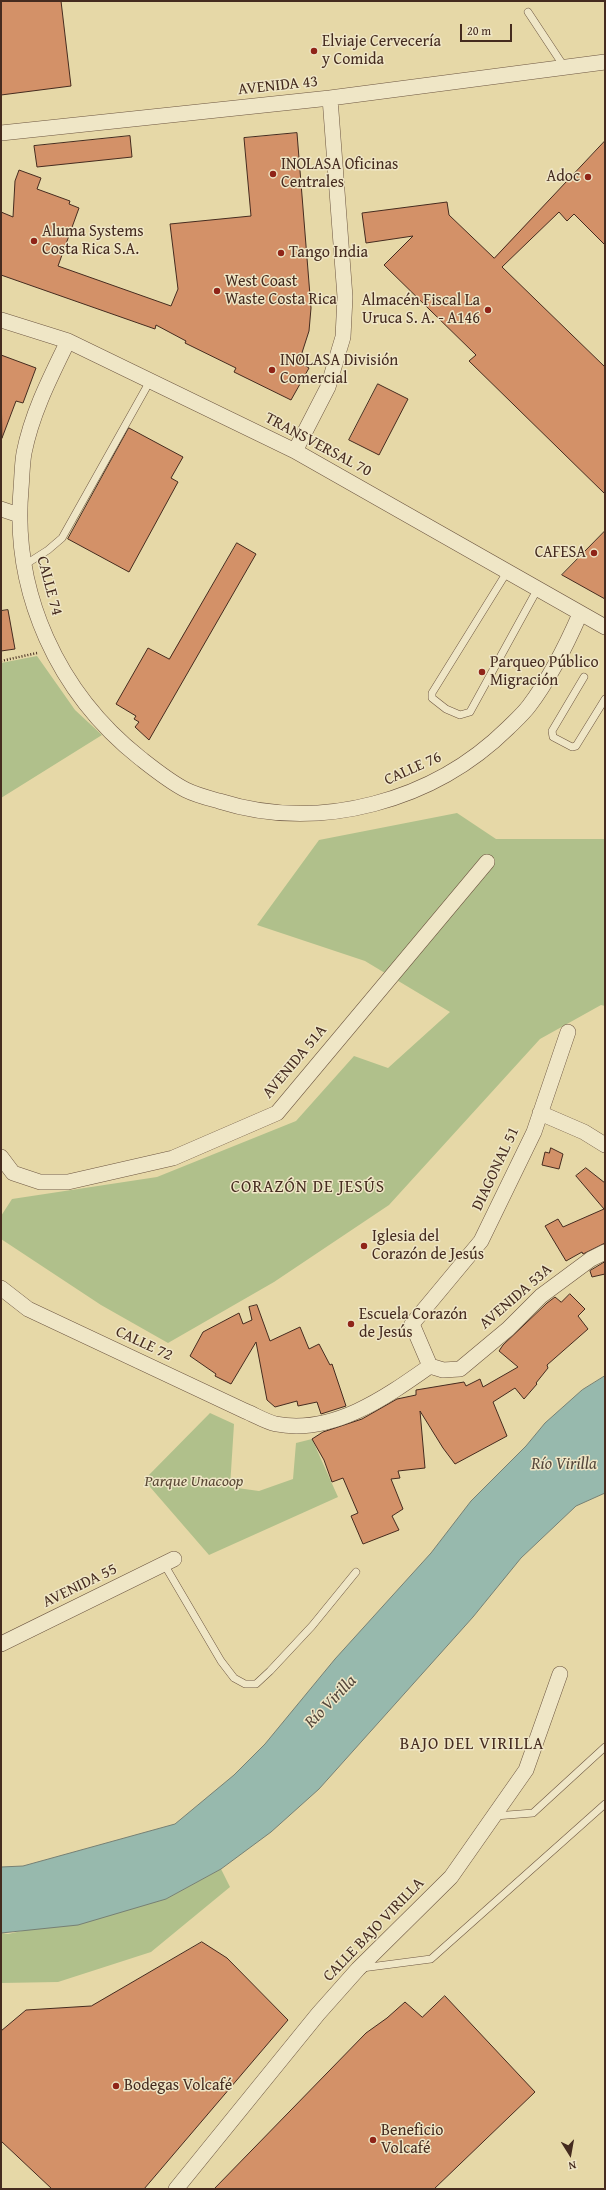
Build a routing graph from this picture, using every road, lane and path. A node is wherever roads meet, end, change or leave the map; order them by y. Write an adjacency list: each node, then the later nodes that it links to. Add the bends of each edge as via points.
1 (528, 12): 3 (lane)
2 (605, 62): 3 (street, AVENIDA 43)
3 (565, 68): 4 (street, AVENIDA 43)
4 (330, 98): 5 (street, AVENIDA 43); 9 (street, via 345,297 343,337 328,387)
5 (1, 133)
6 (1, 320): 7 (street, TRANSVERSAL 70)
7 (68, 341): 8 (street, TRANSVERSAL 70); 11 (street, CALLE 74, via 40,396 24,454)
8 (150, 381): 9 (street, TRANSVERSAL 70); 12 (lane, via 62,538)
9 (295, 451): 13 (street, TRANSVERSAL 70)
10 (1, 509): 11 (street)
11 (19, 515): 12 (street, CALLE 74)
12 (23, 566): 17 (street, CALLE 74, via 34,609)
13 (507, 572): 14 (street, TRANSVERSAL 70); 14 (lane, via 432,693 432,698 446,709 460,715 470,712)
14 (537, 590): 15 (street, TRANSVERSAL 70)
15 (580, 614): 16 (street, TRANSVERSAL 70); 21 (street, CALLE 76, via 558,663 528,707 490,745 446,776 404,795 344,810 291,814 237,807)
16 (605, 627)
17 (51, 650): 18 (path); 21 (street, CALLE 74, via 70,684 94,716 122,744)
18 (1, 661)
19 (584, 676): 20 (lane, via 552,731 553,737 576,746)
20 (605, 700)
21 (186, 791)
22 (487, 862): 26 (street, AVENIDA 51A, via 277,1114 173,1158 68,1182 40,1182 13,1173)
23 (568, 1032): 24 (street, DIAGONAL 51)
24 (540, 1113): 25 (street, via 584,1132); 29 (street, DIAGONAL 51, via 534,1132 482,1241 412,1324)
25 (605, 1145)
26 (1, 1157)
27 (605, 1252): 29 (street, AVENIDA 53A, via 591,1259 541,1296 508,1329 460,1369 443,1370)
28 (1, 1288): 29 (street, CALLE 72, via 28,1309 276,1424 313,1426 350,1415)
29 (430, 1366)
30 (169, 1562): 31 (lane, via 221,1661 234,1678 245,1684 256,1684 270,1671 312,1626); 32 (street, AVENIDA 55)
31 (356, 1572)
32 (1, 1644)
33 (560, 1674): 36 (street, CALLE BAJO VIRILLA, via 526,1770)
34 (605, 1747): 36 (lane, via 533,1813)
35 (605, 1804): 37 (lane, via 431,1959)
36 (494, 1816): 37 (street, CALLE BAJO VIRILLA, via 451,1877)
37 (358, 1969): 38 (street, CALLE BAJO VIRILLA, via 318,2014)
38 (176, 2189)

